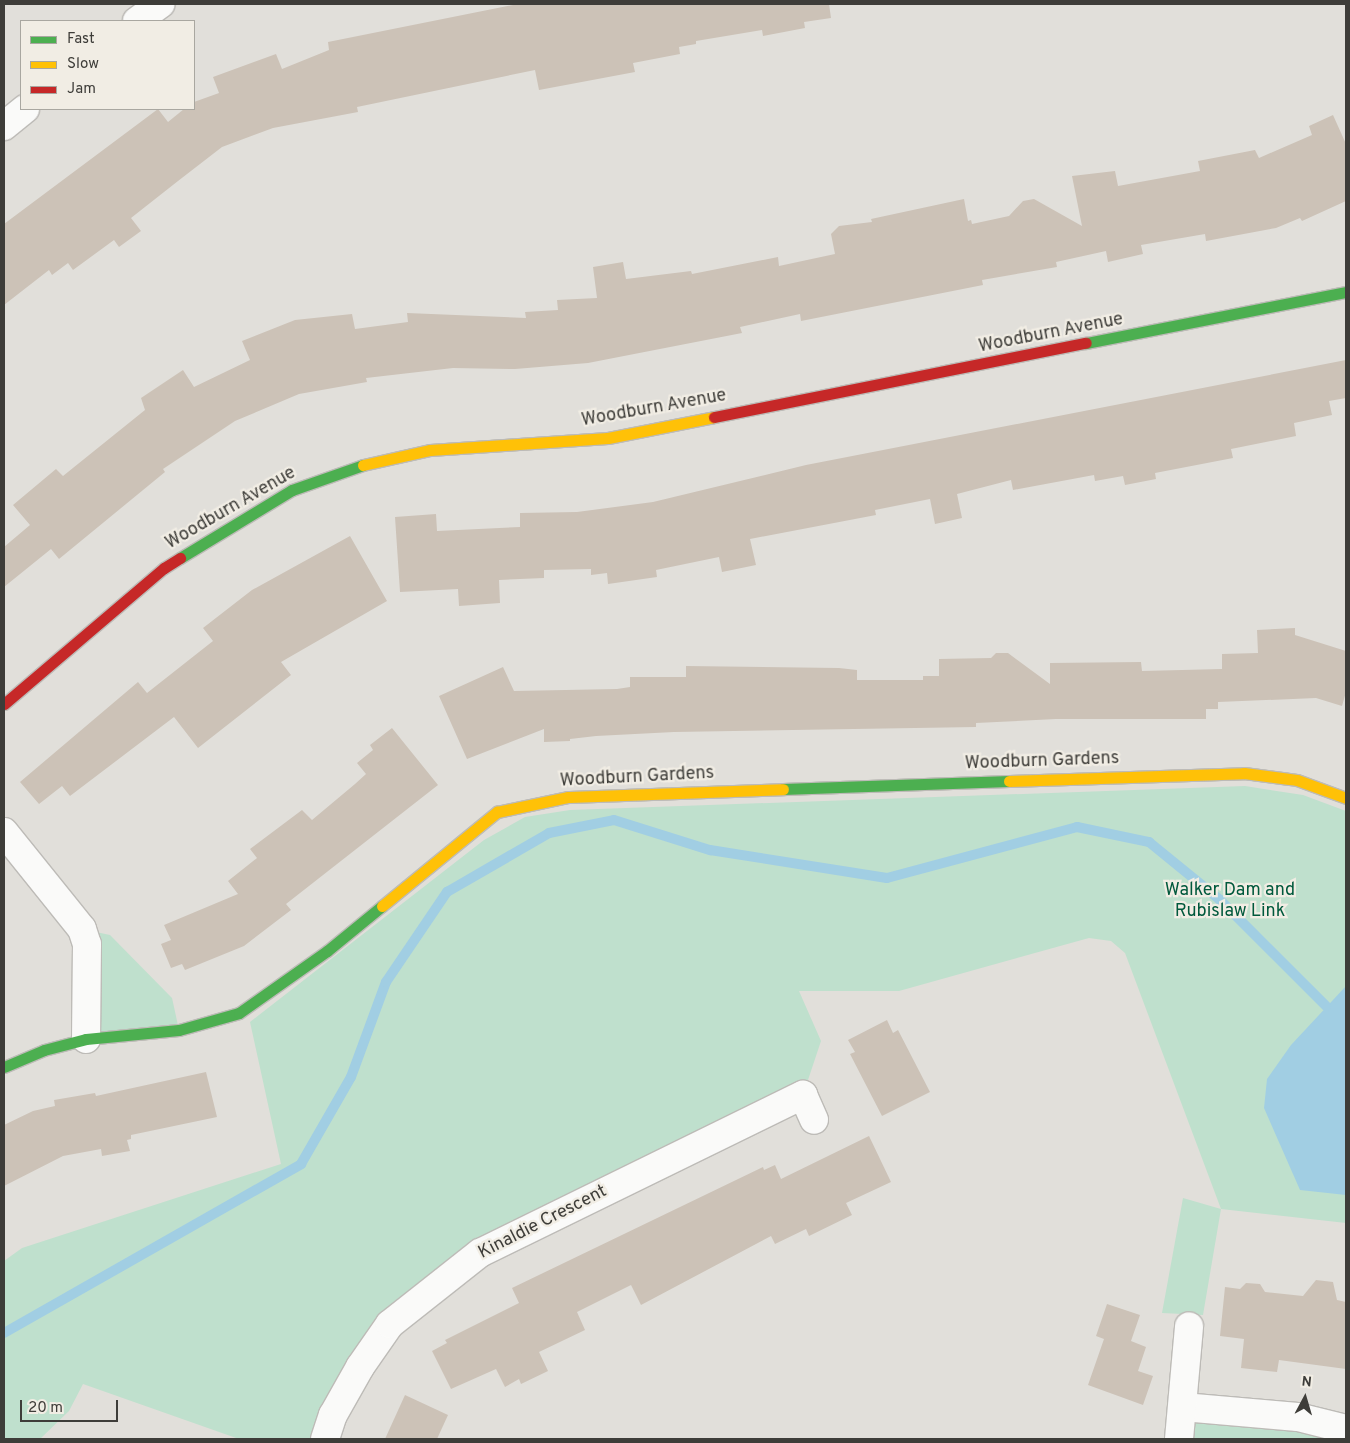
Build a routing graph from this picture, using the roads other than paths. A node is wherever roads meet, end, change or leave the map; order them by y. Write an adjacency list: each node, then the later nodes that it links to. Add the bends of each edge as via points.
1 (160, 4): 2 (street)
2 (138, 20)
3 (24, 110): 4 (street)
4 (4, 126)
5 (1346, 292): 6 (street, Woodburn Avenue, via 608,438 430,450 361,465 292,490 164,568)
6 (4, 704)
7 (1346, 798): 9 (street, Woodburn Gardens, via 1297,780 1244,773 568,797 496,812 327,951 239,1013 179,1030)
8 (4, 832): 9 (street, via 82,929 87,944)
9 (86, 1039): 10 (street, Woodburn Gardens, via 44,1050)
10 (4, 1067)
11 (814, 1120): 15 (street, Kinaldie Crescent, via 803,1095 480,1252 390,1324 360,1366 333,1415)
12 (1189, 1326): 13 (street)
13 (1183, 1407): 14 (street, via 1298,1418); 16 (street)
14 (1346, 1429)
15 (326, 1439)
16 (1179, 1439)

